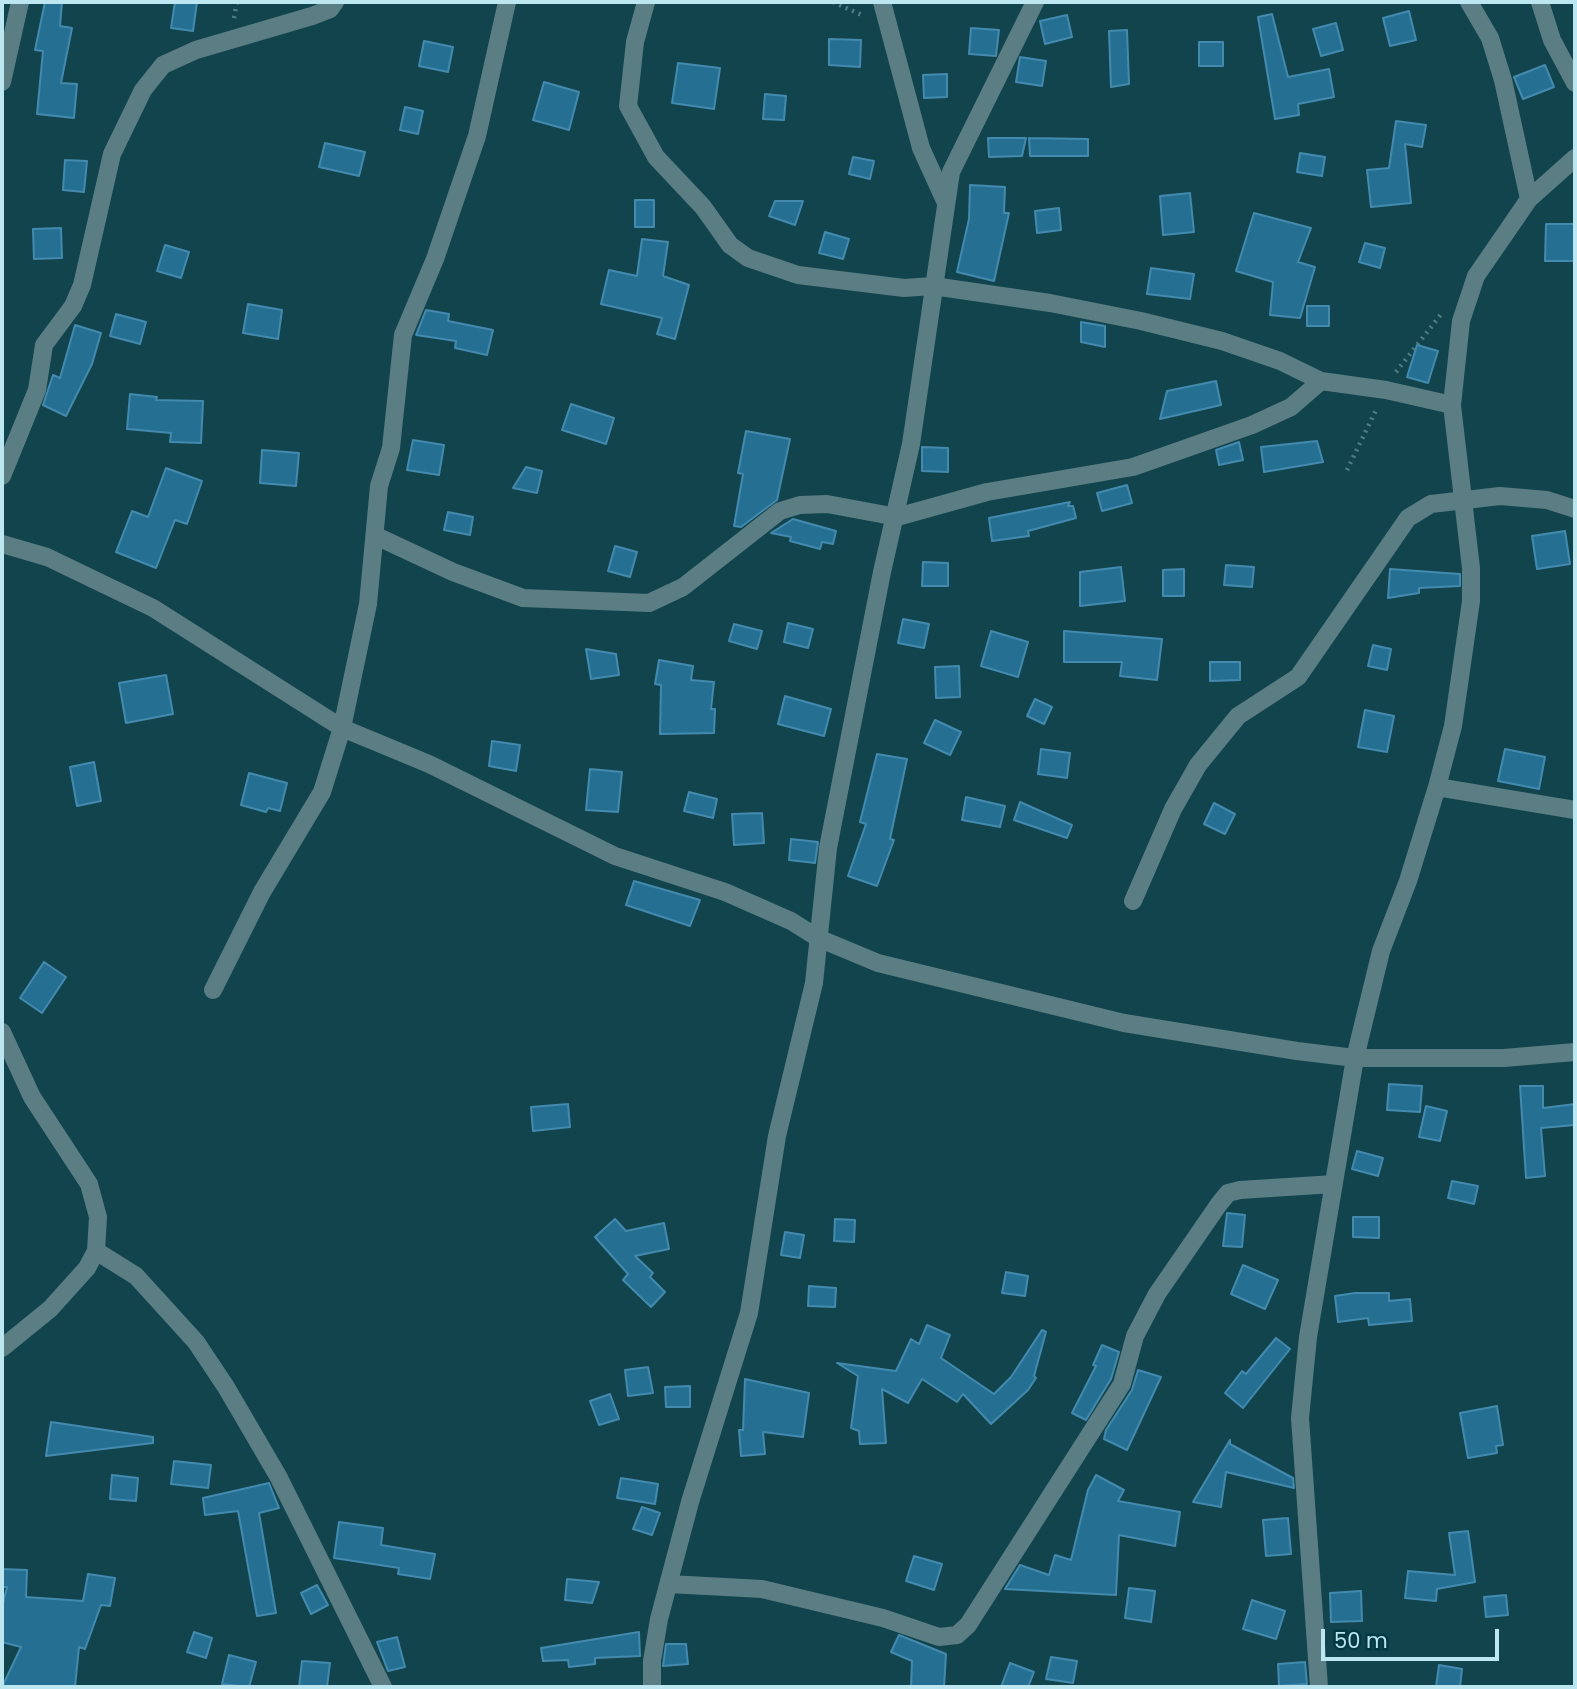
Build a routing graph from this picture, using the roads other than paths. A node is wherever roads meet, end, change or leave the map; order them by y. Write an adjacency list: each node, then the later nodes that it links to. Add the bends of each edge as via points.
1 (20, 2): 9 (street)
2 (335, 2): 17 (street, via 313,16 196,50 163,65 143,90 112,154 82,285 73,306 44,345 34,400)
3 (507, 2): 21 (street, via 477,136 435,259 403,335 391,448 379,486)
4 (646, 2): 14 (street, via 635,41 628,106 656,157 703,207 730,245 748,258 799,275 904,288)
5 (882, 2): 13 (street, via 921,148)
6 (1035, 2): 13 (street, via 951,172)
7 (1469, 2): 12 (street, via 1490,38 1503,80)
8 (1540, 2): 10 (street, via 1552,40)
9 (2, 82)
10 (1575, 83)
11 (1575, 158): 12 (street)
12 (1529, 199): 16 (street, via 1476,276 1461,321)
13 (946, 203): 14 (street)
14 (933, 286): 15 (street, via 1050,303 1222,341 1280,361); 20 (street)
15 (1321, 382): 16 (street); 20 (street, via 1291,407 1252,425 1133,467 986,492)
16 (1452, 405): 18 (street)
17 (2, 476)
18 (1461, 499): 19 (street, via 1525,496); 24 (street, via 1471,601 1452,726); 26 (street, via 1432,504 1408,519 1298,677 1238,716 1198,765 1173,809)
19 (1575, 509)
20 (897, 517): 21 (street, via 827,505 780,511 683,587 649,603 523,598); 27 (street, via 828,848)
21 (376, 536): 23 (street, via 368,604)
22 (2, 544): 23 (street, via 47,557 153,608)
23 (342, 728): 27 (street, via 498,796 615,856 725,892); 28 (street, via 322,792 262,892)
24 (1437, 787): 25 (street); 31 (street, via 1381,951)
25 (1575, 810)
26 (1133, 901)
27 (818, 938): 31 (street, via 878,963 1124,1023); 35 (street, via 814,983 777,1136 749,1313)
28 (213, 990)
29 (2, 1032): 33 (street, via 32,1097 89,1184 98,1217)
30 (1575, 1052): 31 (street, via 1504,1058)
31 (1355, 1058): 32 (street)
32 (1335, 1184): 35 (street, via 1228,1193 1157,1294 1135,1336 1122,1384 968,1625 957,1635 939,1637 883,1618 762,1589); 38 (street, via 1308,1337 1300,1418)
33 (96, 1251): 34 (street, via 87,1268 50,1309); 36 (street, via 136,1276 196,1342 226,1387 278,1476)
34 (2, 1348)
35 (669, 1584): 37 (street, via 652,1661)
36 (383, 1687)
37 (652, 1687)
38 (1319, 1687)

